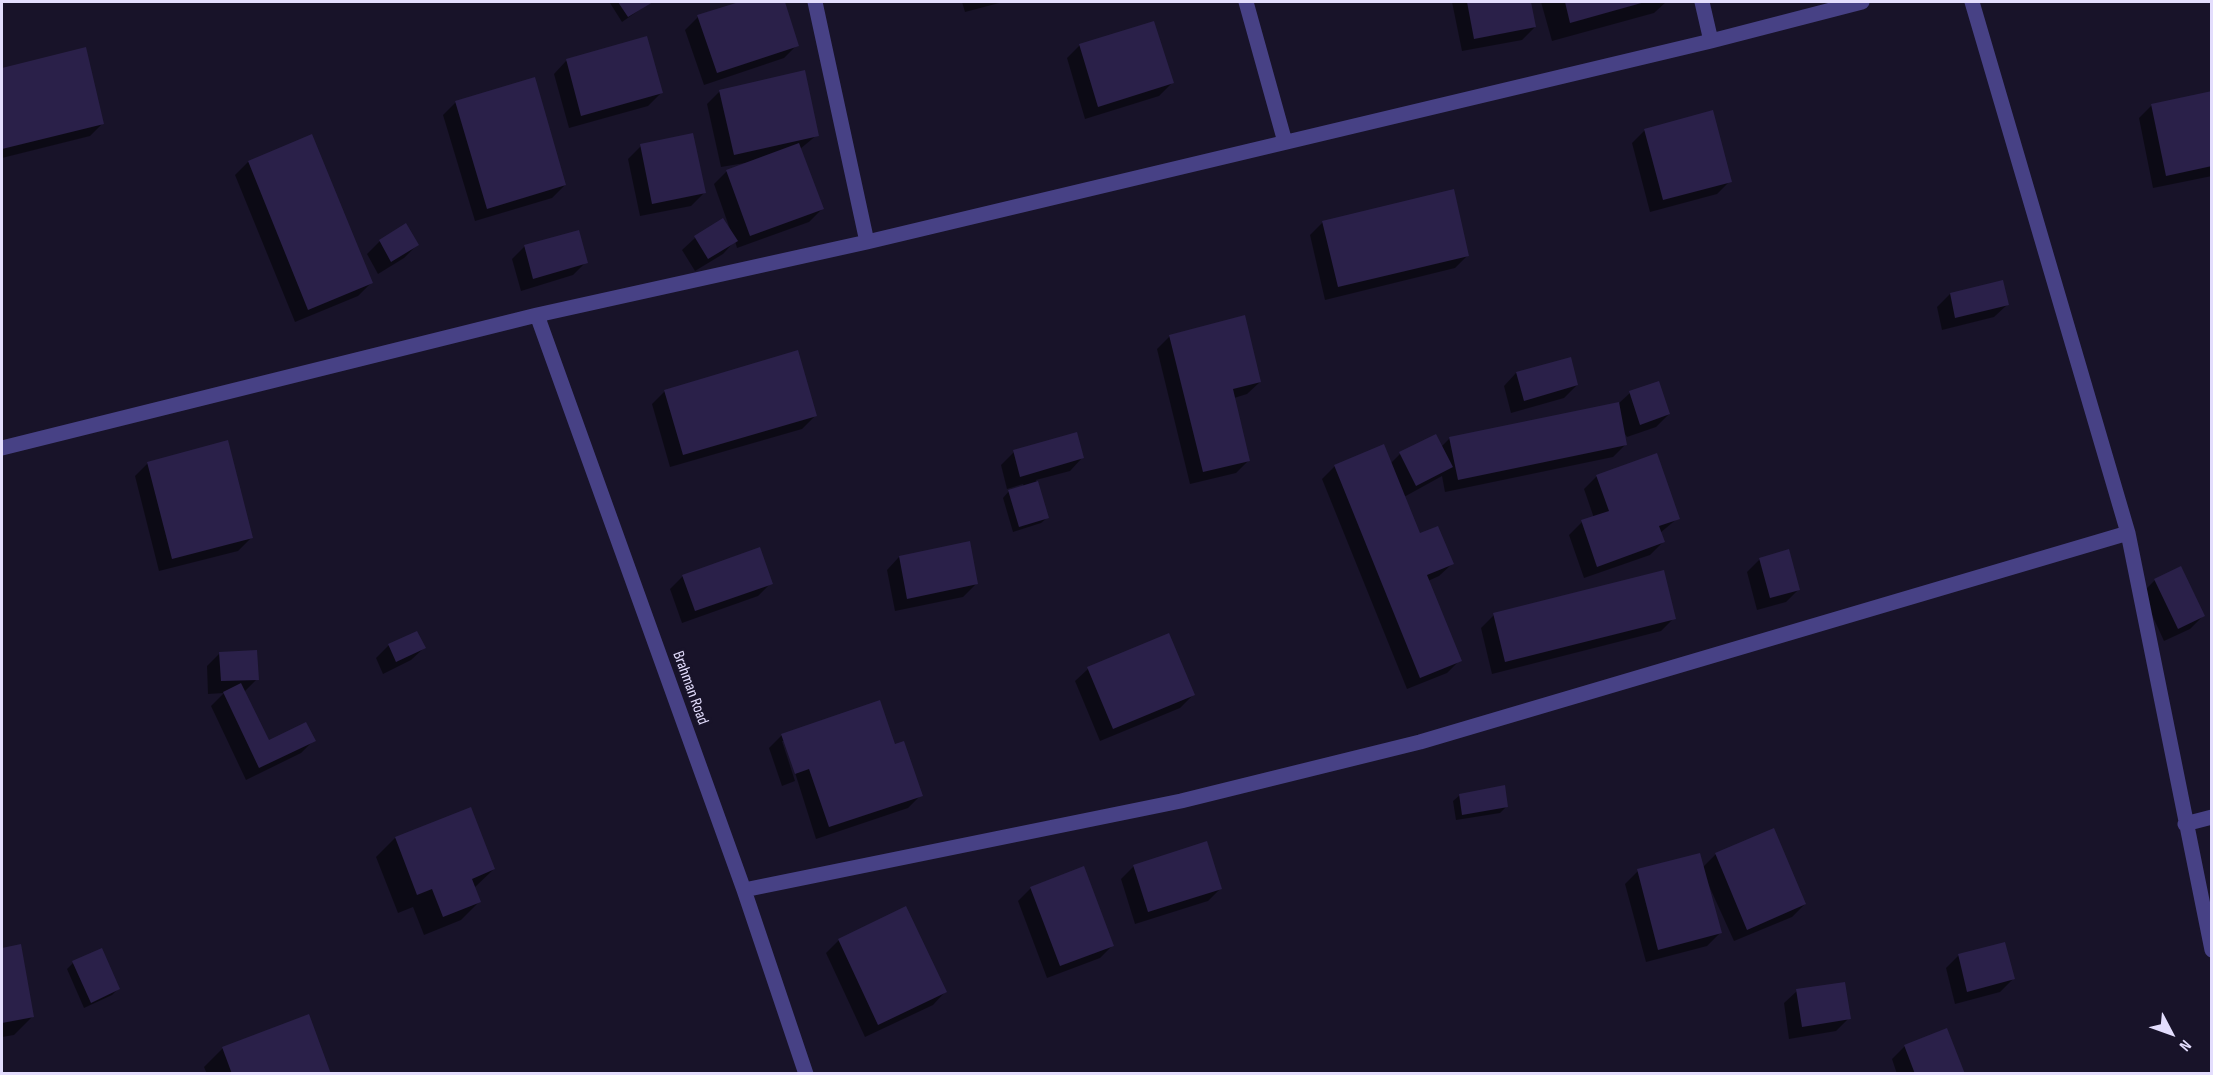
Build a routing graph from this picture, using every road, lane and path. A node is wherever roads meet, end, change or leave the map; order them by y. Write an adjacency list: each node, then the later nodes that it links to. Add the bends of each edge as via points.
1 (815, 2): 8 (street)
2 (1246, 2): 7 (street)
3 (1702, 2): 6 (street)
4 (1862, 2): 6 (street)
5 (1972, 2): 11 (street)
6 (1711, 41): 7 (street)
7 (1285, 142): 8 (street)
8 (867, 242): 9 (street)
9 (537, 315): 10 (street); 14 (street, Brahman Road)
10 (2, 447)
11 (2128, 533): 13 (street); 14 (street, via 1420,742 1181,801)
12 (2211, 817): 13 (street)
13 (2185, 824): 15 (street)
14 (744, 890): 16 (street, Brahman Road)
15 (2211, 950)
16 (806, 1074)

